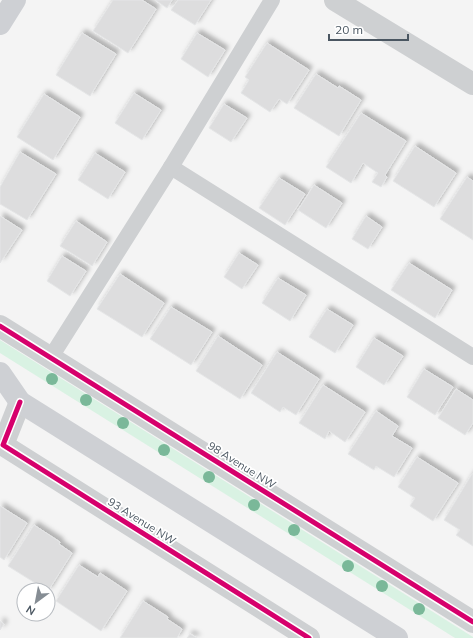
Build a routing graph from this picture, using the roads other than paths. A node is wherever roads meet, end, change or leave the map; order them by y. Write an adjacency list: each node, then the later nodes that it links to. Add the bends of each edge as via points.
1 (15, 0): 4 (main road)
2 (272, 0): 6 (lane)
3 (335, 0): 5 (street)
4 (0, 24)
5 (473, 84)
6 (171, 166): 8 (lane); 9 (lane)
7 (0, 326): 8 (street, 98 Avenue NW)
8 (51, 357): 13 (street, 98 Avenue NW)
9 (473, 357)
10 (0, 373): 11 (main road)
11 (10, 403): 12 (street, 93 Avenue NW); 15 (main road)
12 (2, 447): 14 (street, 93 Avenue NW)
13 (473, 622)
14 (309, 638)
15 (397, 638)

